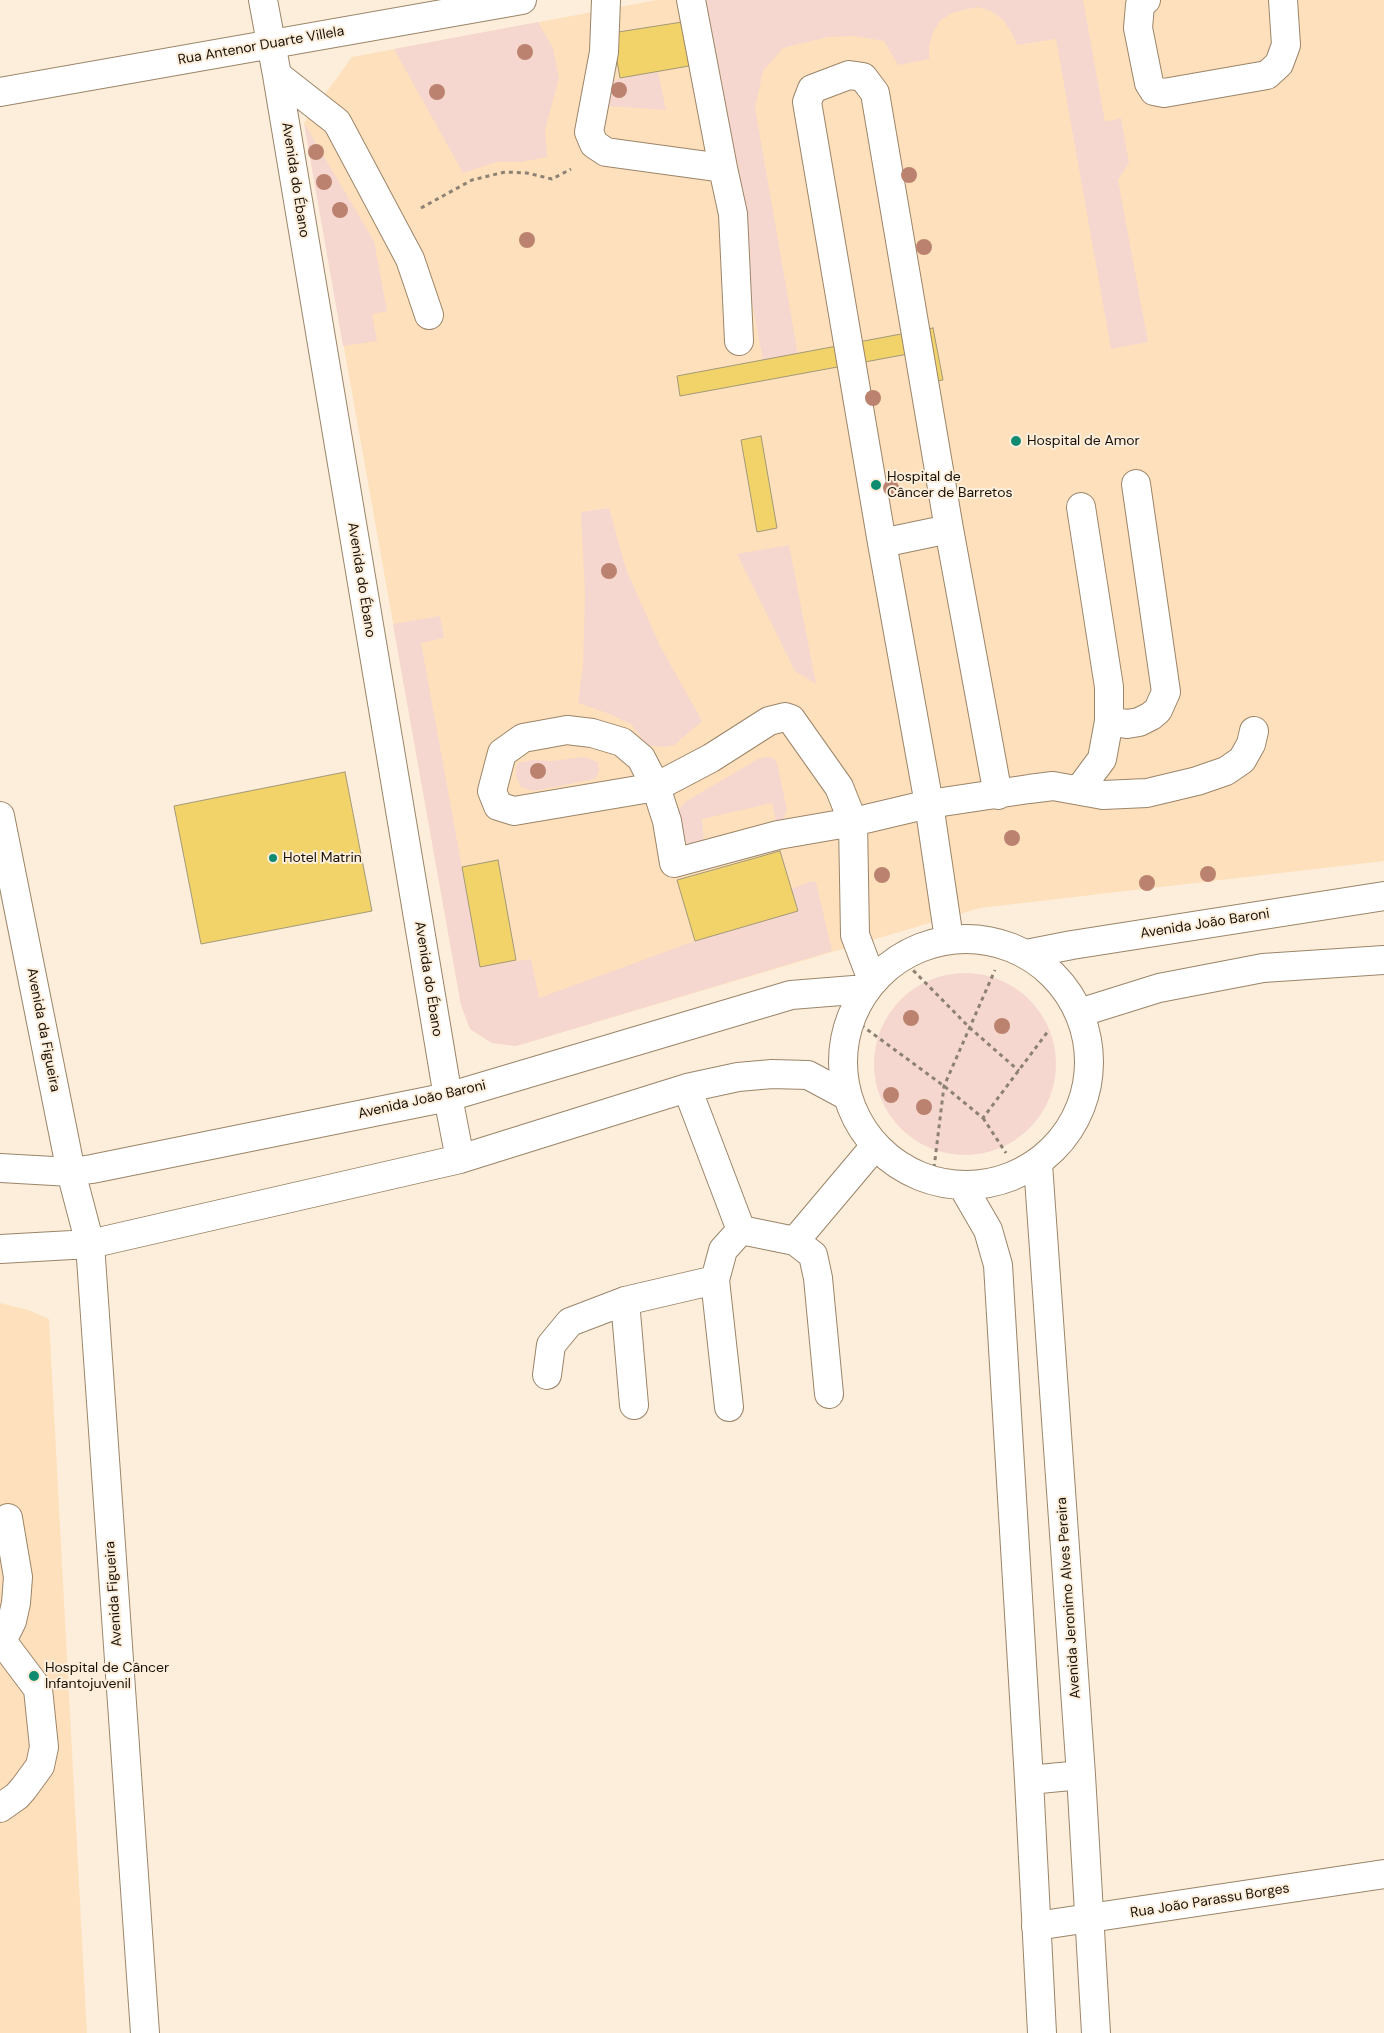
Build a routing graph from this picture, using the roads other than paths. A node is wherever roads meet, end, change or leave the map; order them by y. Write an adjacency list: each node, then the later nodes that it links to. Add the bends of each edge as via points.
1 (263, 0): 7 (street, Avenida do Ébano)
2 (522, 0): 7 (street, Rua Antenor Duarte Villela)
3 (606, 0): 10 (street, via 604,52 590,132 594,144 606,152)
4 (691, 0): 10 (street)
5 (1146, 0): 6 (street, via 1140,5 1138,28 1145,65 1154,91 1164,93 1267,75 1279,64 1286,45)
6 (1283, 0)
7 (270, 44): 8 (street, Avenida do Ébano); 9 (street, Rua Antenor Duarte Villela)
8 (277, 76): 11 (street, via 337,122 410,259); 33 (street, Avenida do Ébano)
9 (0, 92)
10 (723, 168): 12 (street, via 734,214)
11 (429, 315)
12 (739, 341)
13 (1136, 484): 17 (street, via 1166,692 1158,710 1151,716 1127,724)
14 (1081, 507): 17 (street, via 1109,687)
15 (949, 529): 16 (street); 16 (street, via 874,93 863,77 849,75 812,89 807,102); 21 (street)
16 (882, 543): 22 (street)
17 (1110, 722): 20 (street, via 1102,759)
18 (1254, 731): 20 (street, via 1242,760 1226,771 1197,781 1147,793 1103,795)
19 (656, 787): 19 (street, via 640,758 622,742 592,732 567,730 524,738 502,753 492,791 498,806 514,811); 24 (street, via 668,821 674,863 778,835); 24 (street, via 711,758 769,721 785,717 798,728 839,787)
20 (1079, 790): 21 (street, via 1054,786)
21 (998, 795): 22 (street)
22 (928, 804): 24 (street); 26 (street)
23 (0, 816): 38 (street, Avenida da Figueira)
24 (852, 822): 29 (street, via 855,935)
25 (1384, 896): 27 (street, Avenida João Baroni, via 1072,945)
26 (949, 939): 27 (street, via 984,940); 29 (street, via 901,957)
27 (1016, 950): 30 (street, via 1052,974)
28 (1384, 960): 30 (street, via 1263,968)
29 (869, 984): 32 (street, via 851,1017 844,1042 843,1070); 33 (street, Avenida João Baroni, via 790,995)
30 (1075, 1006): 37 (street, via 1084,1029 1089,1066 1082,1104 1065,1137)
31 (687, 1088): 32 (street, via 738,1077 808,1075); 35 (street); 40 (street)
32 (847, 1096): 34 (street, via 860,1127)
33 (448, 1097): 35 (street, Avenida do Ébano); 38 (street, Avenida João Baroni)
34 (875, 1146): 39 (street, via 932,1183); 41 (street)
35 (460, 1159): 42 (street)
36 (0, 1168): 38 (street, Avenida João Baroni)
37 (1029, 1169): 39 (street, via 993,1184); 52 (street, Avenida Jeronimo Alves Pereira)
38 (71, 1172): 42 (street, Avenida da Figueira)
39 (963, 1187): 53 (street, via 988,1230 998,1265)
40 (741, 1230): 41 (street); 44 (street, via 723,1250)
41 (795, 1241): 47 (street, via 813,1255)
42 (90, 1244): 43 (street); 58 (street, Avenida Figueira)
43 (0, 1248)
44 (715, 1280): 45 (street); 49 (street)
45 (625, 1301): 46 (street, via 570,1322 551,1346); 48 (street)
46 (547, 1375)
47 (829, 1394)
48 (634, 1405)
49 (728, 1407)
50 (8, 1518): 51 (street, via 18,1577 12,1621)
51 (1, 1641): 54 (street, via 38,1690 44,1747 40,1766 17,1796)
52 (1081, 1775): 53 (street); 56 (street, Avenida Jeronimo Alves Pereira)
53 (1029, 1780): 57 (street)
54 (0, 1808)
55 (1384, 1874): 56 (street, Rua João Parassu Borges)
56 (1090, 1920): 57 (street, Rua João Parassu Borges); 60 (street, Avenida Jeronimo Alves Pereira)
57 (1036, 1926): 59 (street)
58 (145, 2033)
59 (1042, 2033)
60 (1096, 2033)

